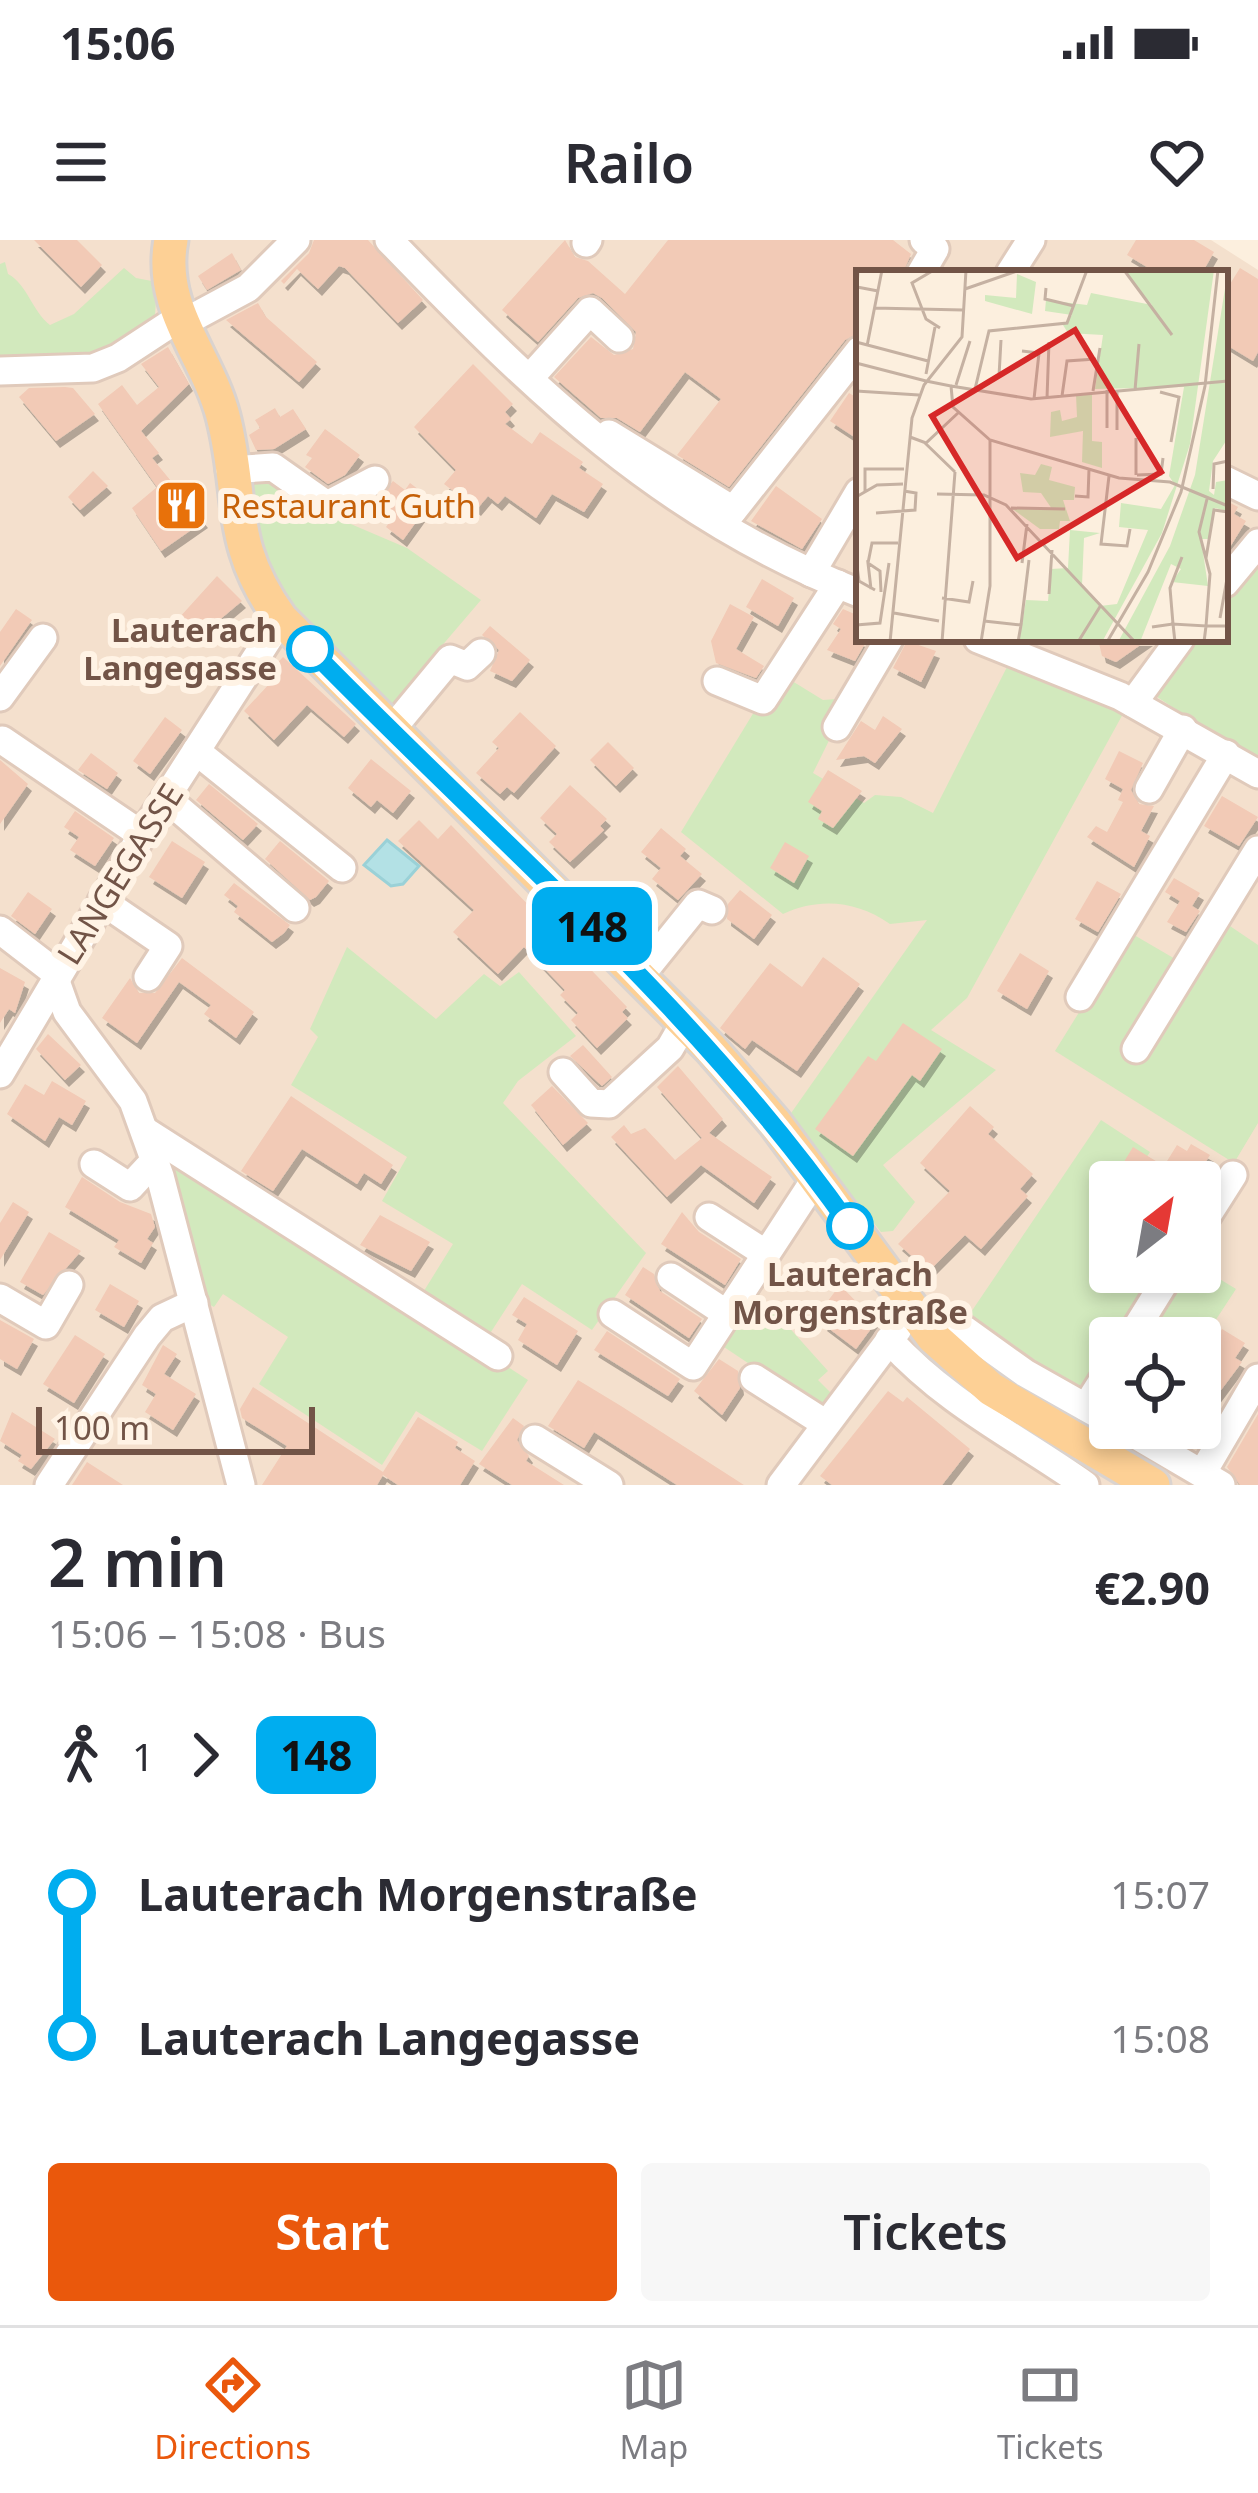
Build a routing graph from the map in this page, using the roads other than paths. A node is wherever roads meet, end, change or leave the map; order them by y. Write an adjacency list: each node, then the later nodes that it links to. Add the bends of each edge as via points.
1 (171, 240): 8 (main road)
2 (296, 240): 8 (street, via 248,288)
3 (389, 240): 10 (street)
4 (924, 240): 6 (street, via 935,249)
5 (1031, 240): 7 (street)
6 (923, 270)
7 (1012, 270)
8 (180, 321): 13 (street, via 93,368); 14 (main road, via 217,397)
9 (620, 338): 12 (street, via 590,311)
10 (487, 341): 12 (street, via 496,332); 19 (street, via 576,426)
11 (856, 355): 19 (street)
12 (536, 370): 19 (street)
13 (0, 371)
14 (230, 470): 15 (street, via 273,467 327,505); 24 (main road, via 242,548)
15 (375, 481)
16 (1228, 481): 17 (street)
17 (1258, 496)
18 (856, 497): 21 (street)
19 (727, 519): 21 (street)
20 (1258, 543): 22 (street)
21 (811, 573): 23 (street)
22 (1228, 579)
23 (849, 588): 30 (street, via 764,700)
24 (281, 619): 34 (main road); 37 (street, LANGEGASSE)
25 (43, 638): 31 (street)
26 (887, 642): 33 (street)
27 (985, 642): 32 (street)
28 (1178, 642): 32 (street)
29 (481, 653): 34 (street, via 467,666 451,659)
30 (717, 681)
31 (0, 697)
32 (1132, 703): 35 (street)
33 (837, 727)
34 (392, 729): 49 (main road)
35 (1183, 729): 38 (street); 40 (street)
36 (2, 740): 42 (street)
37 (196, 751): 41 (street, LANGEGASSE); 44 (street)
38 (1226, 754): 39 (street); 52 (street)
39 (1258, 773)
40 (1149, 789)
41 (166, 798): 42 (street, LANGEGASSE); 46 (street)
42 (142, 835): 45 (street, LANGEGASSE)
43 (1258, 850): 54 (street)
44 (342, 868)
45 (102, 901): 50 (street, via 168,946); 51 (street, LANGEGASSE)
46 (295, 908)
47 (712, 910): 49 (street, via 698,904)
48 (0, 931): 51 (street)
49 (640, 976): 53 (main road)
50 (148, 977)
51 (56, 978): 56 (street); 57 (street, LANGEGASSE, via 68,1012 113,1067)
52 (1080, 997)
53 (685, 1022): 55 (street, via 670,1048 609,1104 591,1102); 61 (main road)
54 (1136, 1049)
55 (563, 1072)
56 (0, 1074)
57 (146, 1131): 58 (street, LANGEGASSE); 73 (street)
58 (155, 1160): 59 (street, via 130,1187); 68 (street, LANGEGASSE)
59 (94, 1164)
60 (1233, 1175): 62 (street)
61 (816, 1178): 64 (street); 71 (main road)
62 (1221, 1194)
63 (709, 1217): 64 (street)
64 (766, 1254): 70 (street)
65 (671, 1277): 70 (street)
66 (69, 1285): 67 (street, via 46,1325)
67 (0, 1298)
68 (194, 1303): 81 (street, via 146,1336); 82 (street, LANGEGASSE)
69 (613, 1314): 70 (street, via 693,1366)
70 (727, 1314)
71 (922, 1324): 72 (street); 76 (street, via 958,1325); 86 (main road, via 991,1389)
72 (889, 1340): 77 (street); 85 (street, via 985,1425)
73 (498, 1356)
74 (754, 1378): 77 (street)
75 (1258, 1378): 80 (street)
76 (1089, 1409)
77 (826, 1424): 84 (street)
78 (535, 1438): 83 (street)
79 (1161, 1449): 80 (street)
80 (1212, 1478)
81 (49, 1485)
82 (241, 1485)
83 (609, 1485)
84 (781, 1485)
85 (1085, 1485)
86 (1153, 1485)

